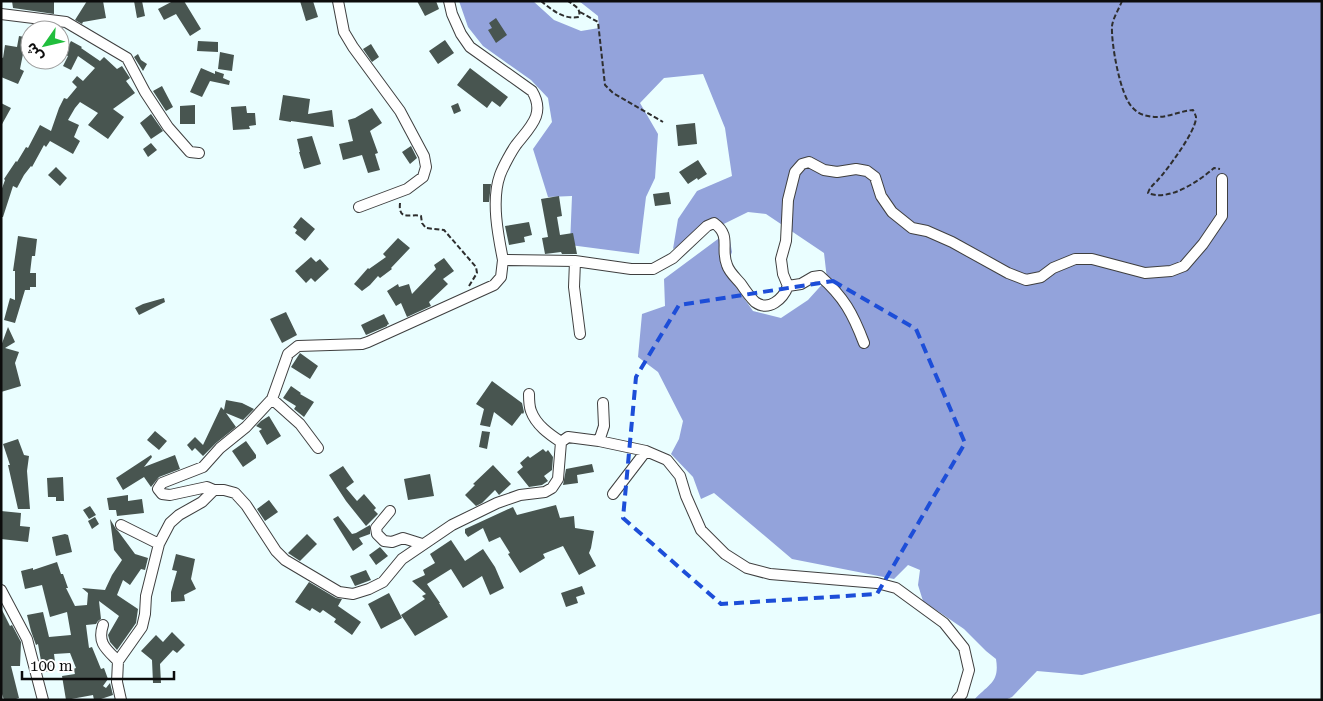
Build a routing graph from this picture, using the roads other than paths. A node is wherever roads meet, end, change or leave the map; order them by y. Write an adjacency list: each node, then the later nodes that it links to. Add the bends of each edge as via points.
1 (338, 1): 7 (street, via 344,32 400,111 424,156 426,167 423,177 407,188)
2 (448, 1): 8 (street, via 461,34 470,46 532,91 536,98 537,113 532,127 515,146 500,176 496,202)
3 (1, 9): 4 (street)
4 (2, 14): 5 (street, via 66,22 127,58 168,127 190,152)
5 (199, 153)
6 (1222, 179): 10 (street, via 1222,216 1184,266 1171,271 1145,273 1092,259 1075,259 1041,277 1026,280 952,242 912,228 892,212 881,196 875,178 867,171 836,172 810,162 802,164 795,172 788,200 786,241 781,259)
7 (359, 207)
8 (503, 260): 9 (street); 14 (street, via 501,277 494,285 362,344 298,346 288,354)
9 (576, 261): 10 (street, via 653,269 674,258 714,223 724,236 727,266 761,306 774,304); 11 (street, via 574,287)
10 (788, 286): 12 (street, via 820,276 848,307)
11 (580, 334)
12 (864, 343)
13 (529, 394): 17 (street, via 536,420)
14 (272, 399): 18 (street, via 300,424); 20 (street, via 204,467 162,483 158,489 170,496 206,487)
15 (602, 404): 16 (street, via 604,426)
16 (599, 441): 17 (street, via 568,437); 19 (street)
17 (561, 442): 25 (street, via 558,479 552,488 497,503 452,524)
18 (318, 448)
19 (646, 451): 21 (street); 31 (street, via 667,460 680,476 701,530 725,554 747,568 770,574 877,583 896,588 944,623 964,648 969,670)
20 (214, 490): 24 (street, via 170,523); 25 (street, via 234,493 246,504 276,551 339,592 353,594 383,582 402,558)
21 (613, 494)
22 (390, 511): 25 (street, via 376,528 377,534 384,541 403,538)
23 (121, 525): 24 (street)
24 (158, 544): 28 (street, via 142,627)
25 (422, 544)
26 (1, 590): 29 (street, via 28,639)
27 (104, 625): 28 (street, via 102,643)
28 (118, 661): 30 (street)
29 (43, 700)
30 (120, 700)
31 (957, 700)

